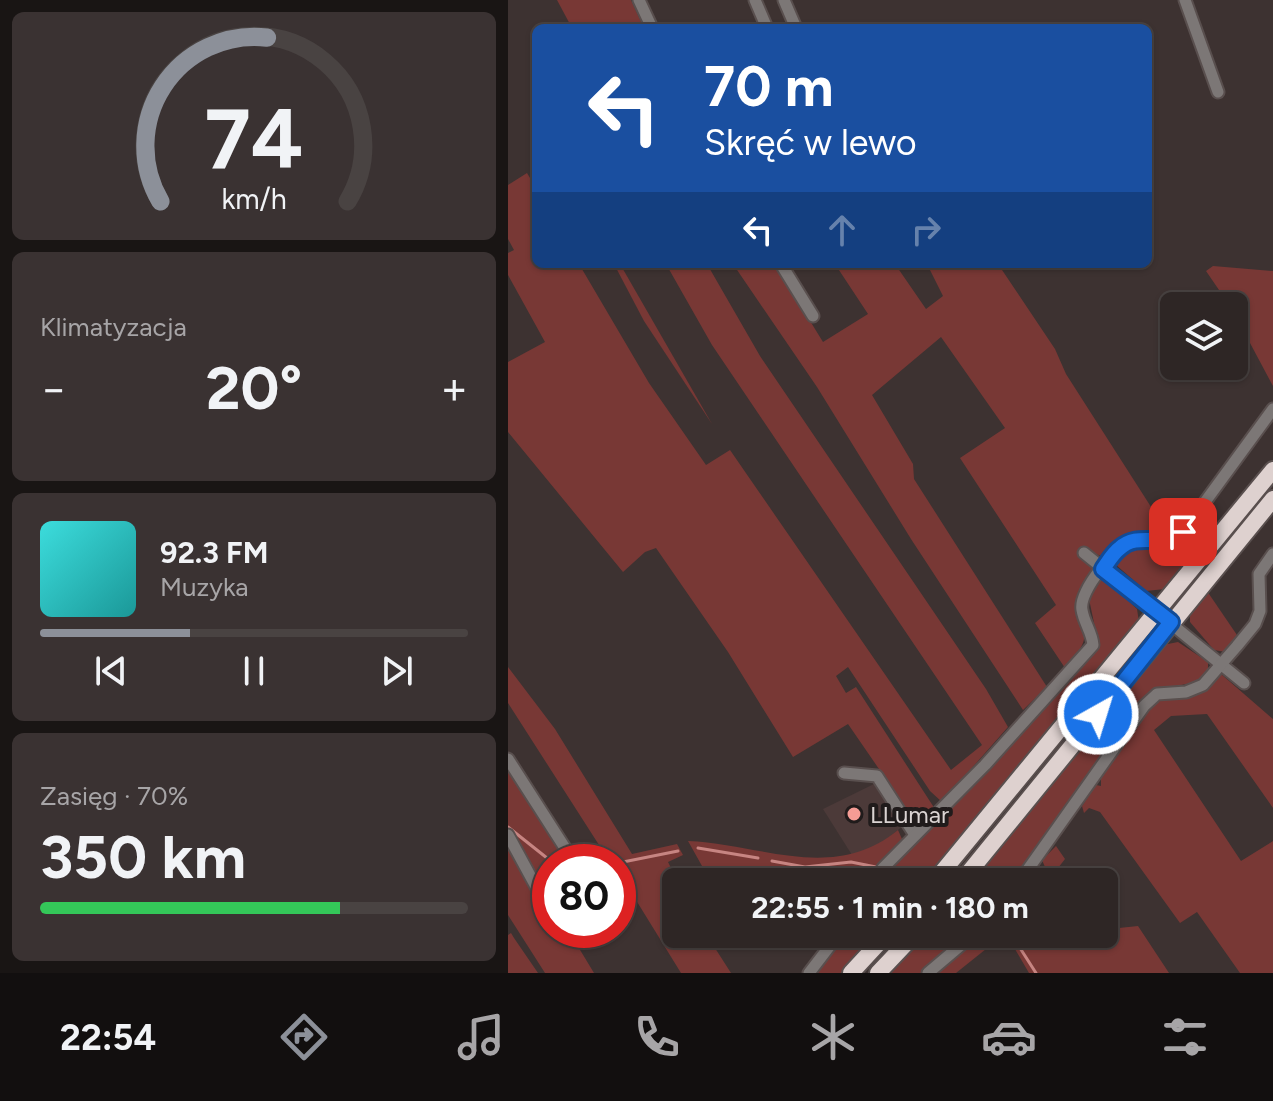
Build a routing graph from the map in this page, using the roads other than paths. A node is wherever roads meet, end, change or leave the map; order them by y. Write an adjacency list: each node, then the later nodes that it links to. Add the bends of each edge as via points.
1 (639, 0): 5 (street)
2 (755, 0): 6 (street)
3 (784, 0): 7 (street)
4 (1185, 0): 8 (street)
5 (650, 24)
6 (765, 24)
7 (794, 24)
8 (1218, 92)
9 (783, 268): 10 (street)
10 (813, 316)
11 (1273, 409): 16 (street, via 1183,532 1164,542 1131,541)
12 (1273, 470): 17 (highway)
13 (1273, 499): 18 (highway)
14 (1084, 553): 16 (street)
15 (1273, 554): 19 (street, via 1259,574 1255,624)
16 (1103, 569): 17 (street); 24 (street, via 1082,597 1093,645)
17 (1156, 611): 18 (street); 27 (highway)
18 (1171, 622): 19 (street); 28 (highway)
19 (1221, 664): 20 (street); 29 (street, via 1194,690 1164,692 1144,706)
20 (1244, 683)
21 (508, 759): 25 (street)
22 (844, 773): 24 (street, via 877,776)
23 (508, 835): 30 (street)
24 (915, 835): 26 (street)
25 (562, 844)
26 (886, 868)
27 (945, 868)
28 (972, 868)
29 (1029, 868)
30 (532, 879)
31 (828, 948): 35 (street)
32 (874, 948): 36 (highway)
33 (902, 948): 37 (highway)
34 (957, 948): 38 (street)
35 (809, 973)
36 (851, 973)
37 (878, 973)
38 (928, 973)

